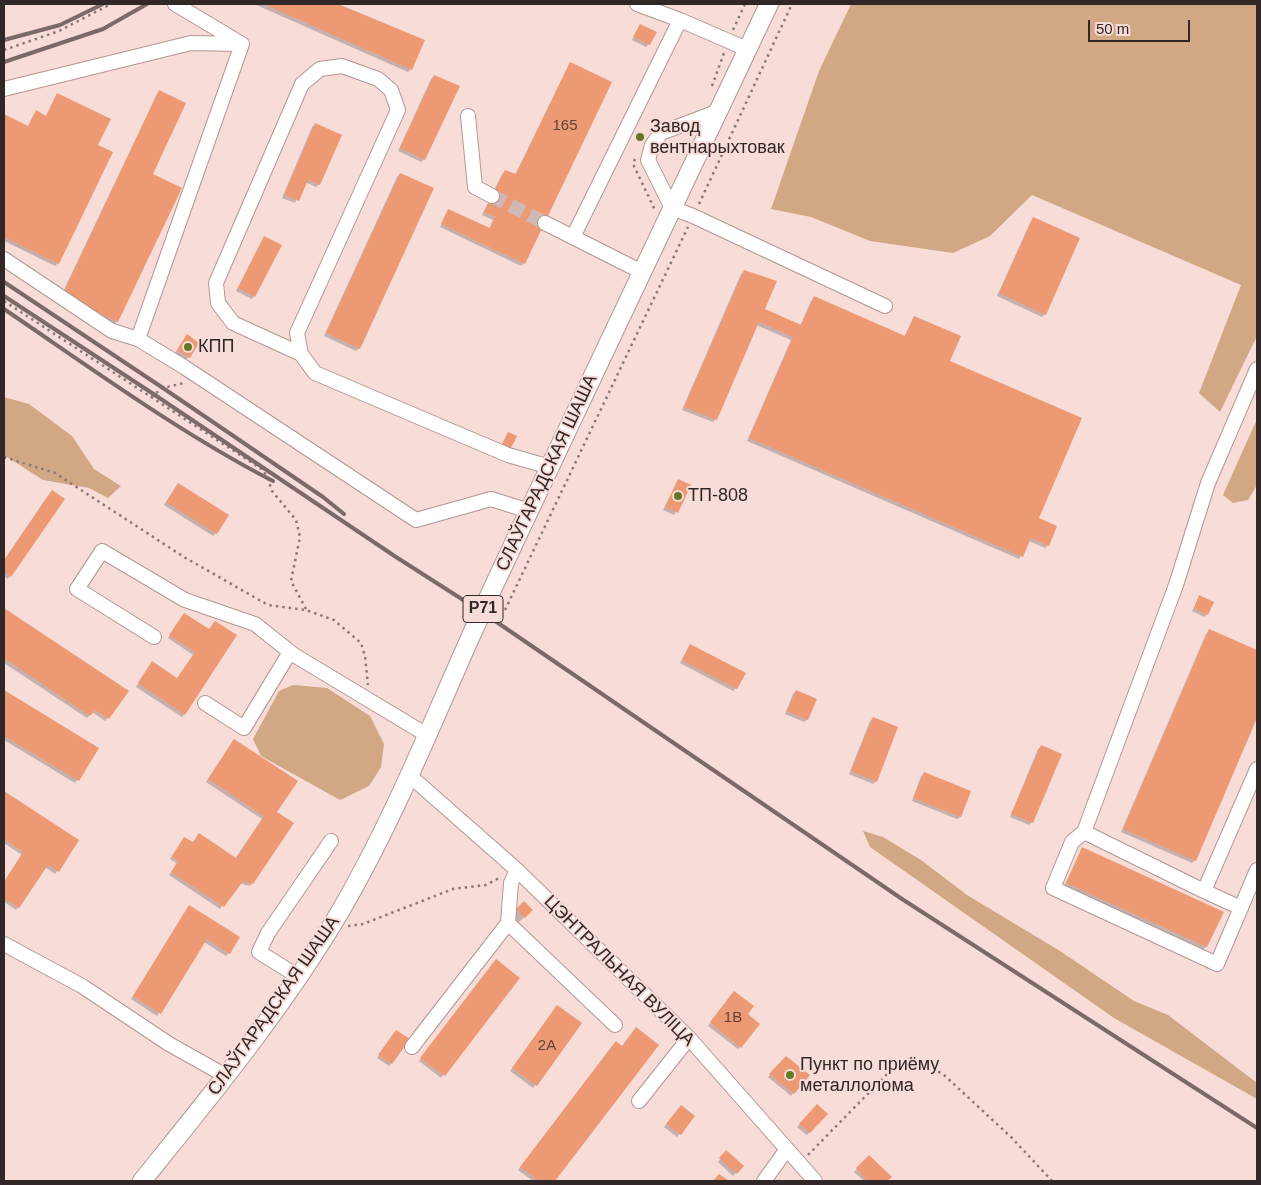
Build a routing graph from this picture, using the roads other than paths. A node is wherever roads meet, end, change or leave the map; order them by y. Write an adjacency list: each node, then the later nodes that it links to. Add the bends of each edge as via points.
1 (176, 4): 5 (street)
2 (637, 4): 4 (street)
3 (769, 4): 6 (main road, СЛАЎГАРАДСКАЯ ШАША / Р71)
4 (680, 20): 6 (street); 13 (street)
5 (242, 44): 7 (street, via 191,43); 17 (street)
6 (747, 49): 8 (main road, СЛАЎГАРАДСКАЯ ШАША / Р71)
7 (4, 89)
8 (719, 111): 11 (main road, СЛАЎГАРАДСКАЯ ШАША / Р71); 11 (street, via 661,133 652,145 648,160)
9 (468, 116): 10 (street, via 475,187)
10 (492, 196)
11 (664, 210): 15 (main road, СЛАЎГАРАДСКАЯ ШАША / Р71); 16 (street, via 693,216)
12 (545, 223): 13 (street)
13 (573, 237): 15 (street)
14 (4, 259): 17 (street, via 112,331)
15 (642, 272): 20 (main road, СЛАЎГАРАДСКАЯ ШАША / Р71)
16 (885, 306)
17 (138, 339): 21 (street, via 416,520 491,499)
18 (301, 354): 18 (street, via 297,333 398,110 391,90 378,79 342,66 320,69 302,84 216,283 218,303 232,323); 20 (street, via 315,373 508,455)
19 (1257, 369): 28 (street, via 1208,482 1176,585)
20 (550, 467): 21 (main road, СЛАЎГАРАДСКАЯ ШАША / Р71)
21 (529, 511): 25 (main road, СЛАЎГАРАДСКАЯ ШАША / Р71)
22 (154, 637): 23 (street, via 77,588 102,551 185,600 255,624)
23 (290, 652): 24 (street, via 244,728); 25 (street)
24 (205, 703)
25 (427, 735): 27 (main road, СЛАЎГАРАДСКАЯ ШАША / Р71)
26 (1257, 768): 32 (street)
27 (409, 775): 30 (street, ЦЭНТРАЛЬНАЯ ВУЛІЦА); 36 (main road, СЛАЎГАРАДСКАЯ ШАША / Р71, via 367,863)
28 (1084, 832): 32 (street); 33 (street, via 1072,842 1053,888 1216,964)
29 (331, 842): 36 (street, via 268,933 259,952)
30 (517, 870): 34 (street, via 511,883); 38 (street, ЦЭНТРАЛЬНАЯ ВУЛІЦА)
31 (1257, 870): 33 (street)
32 (1204, 891): 33 (street)
33 (1241, 908)
34 (508, 923): 37 (street); 39 (street)
35 (4, 944): 40 (street, via 82,986 169,1044)
36 (299, 977): 40 (main road, СЛАЎГАРАДСКАЯ ШАША / Р71)
37 (615, 1024)
38 (689, 1038): 41 (street); 42 (street, ЦЭНТРАЛЬНАЯ ВУЛІЦА)
39 (412, 1047)
40 (226, 1076): 43 (main road, СЛАЎГАРАДСКАЯ ШАША / Р71)
41 (639, 1100)
42 (787, 1149): 44 (street); 45 (street, ЦЭНТРАЛЬНАЯ ВУЛІЦА)
43 (142, 1181)
44 (764, 1181)
45 (815, 1181)

